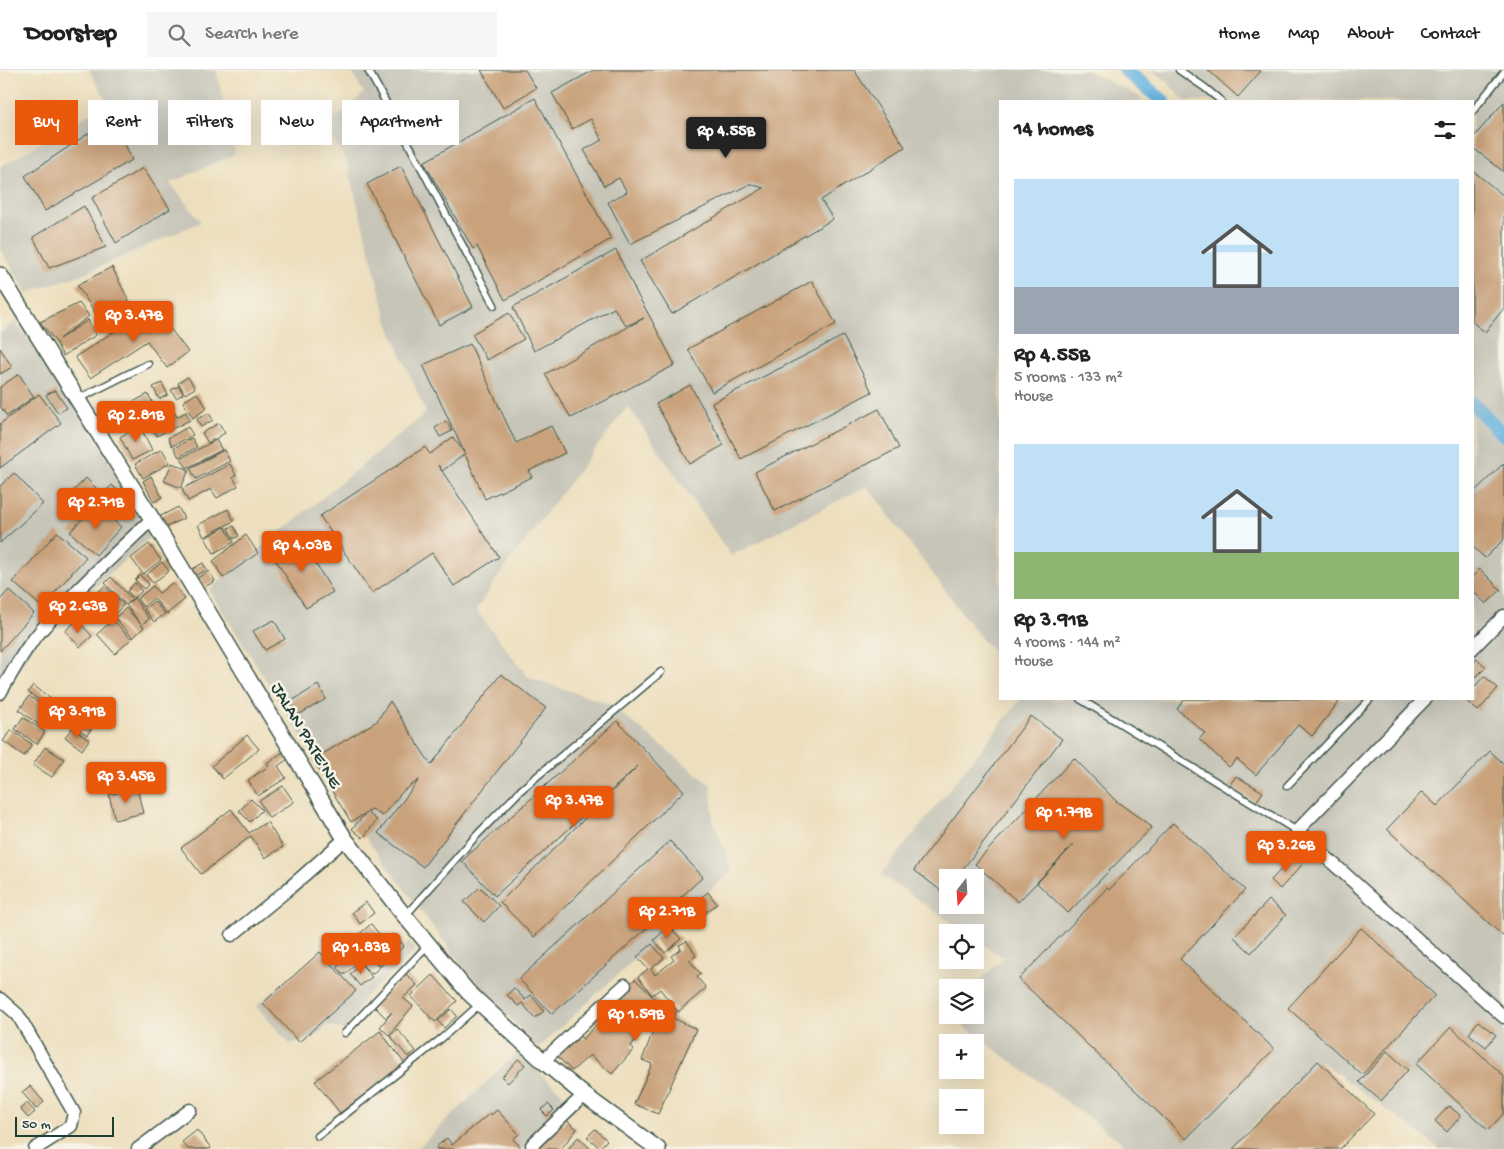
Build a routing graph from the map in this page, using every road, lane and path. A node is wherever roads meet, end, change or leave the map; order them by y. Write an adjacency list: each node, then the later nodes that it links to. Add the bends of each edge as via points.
1 (368, 70): 7 (lane)
2 (1179, 70): 4 (lane)
3 (1504, 72): 5 (lane)
4 (1220, 100)
5 (1474, 110)
6 (0, 275): 9 (street, JALAN PATE'NE)
7 (494, 305)
8 (148, 364): 9 (lane)
9 (77, 399): 10 (street, JALAN PATE'NE)
10 (152, 519): 14 (street, via 43,629); 20 (street, JALAN PATE'NE)
11 (1501, 622): 12 (street)
12 (1474, 647)
13 (660, 672): 21 (lane, via 522,789)
14 (0, 693)
15 (1082, 700): 19 (lane)
16 (1369, 700): 18 (lane)
17 (1424, 700): 19 (street)
18 (1287, 786)
19 (1297, 831): 27 (street)
20 (345, 839): 21 (street, JALAN PATE'NE); 22 (street)
21 (405, 917): 23 (street, JALAN PATE'NE)
22 (232, 935)
23 (428, 945): 26 (street, JALAN PATE'NE); 28 (lane)
24 (625, 985): 29 (street)
25 (0, 999): 34 (street, via 18,1015 74,1113 72,1126)
26 (480, 1004): 29 (street, JALAN PATE'NE); 32 (lane)
27 (1504, 1017)
28 (345, 1033)
29 (543, 1061): 30 (street, JALAN PATE'NE)
30 (584, 1095): 33 (street); 36 (street, JALAN PATE'NE)
31 (190, 1110): 35 (street)
32 (318, 1136)
33 (532, 1145)
34 (35, 1149)
35 (138, 1149)
36 (658, 1149)

